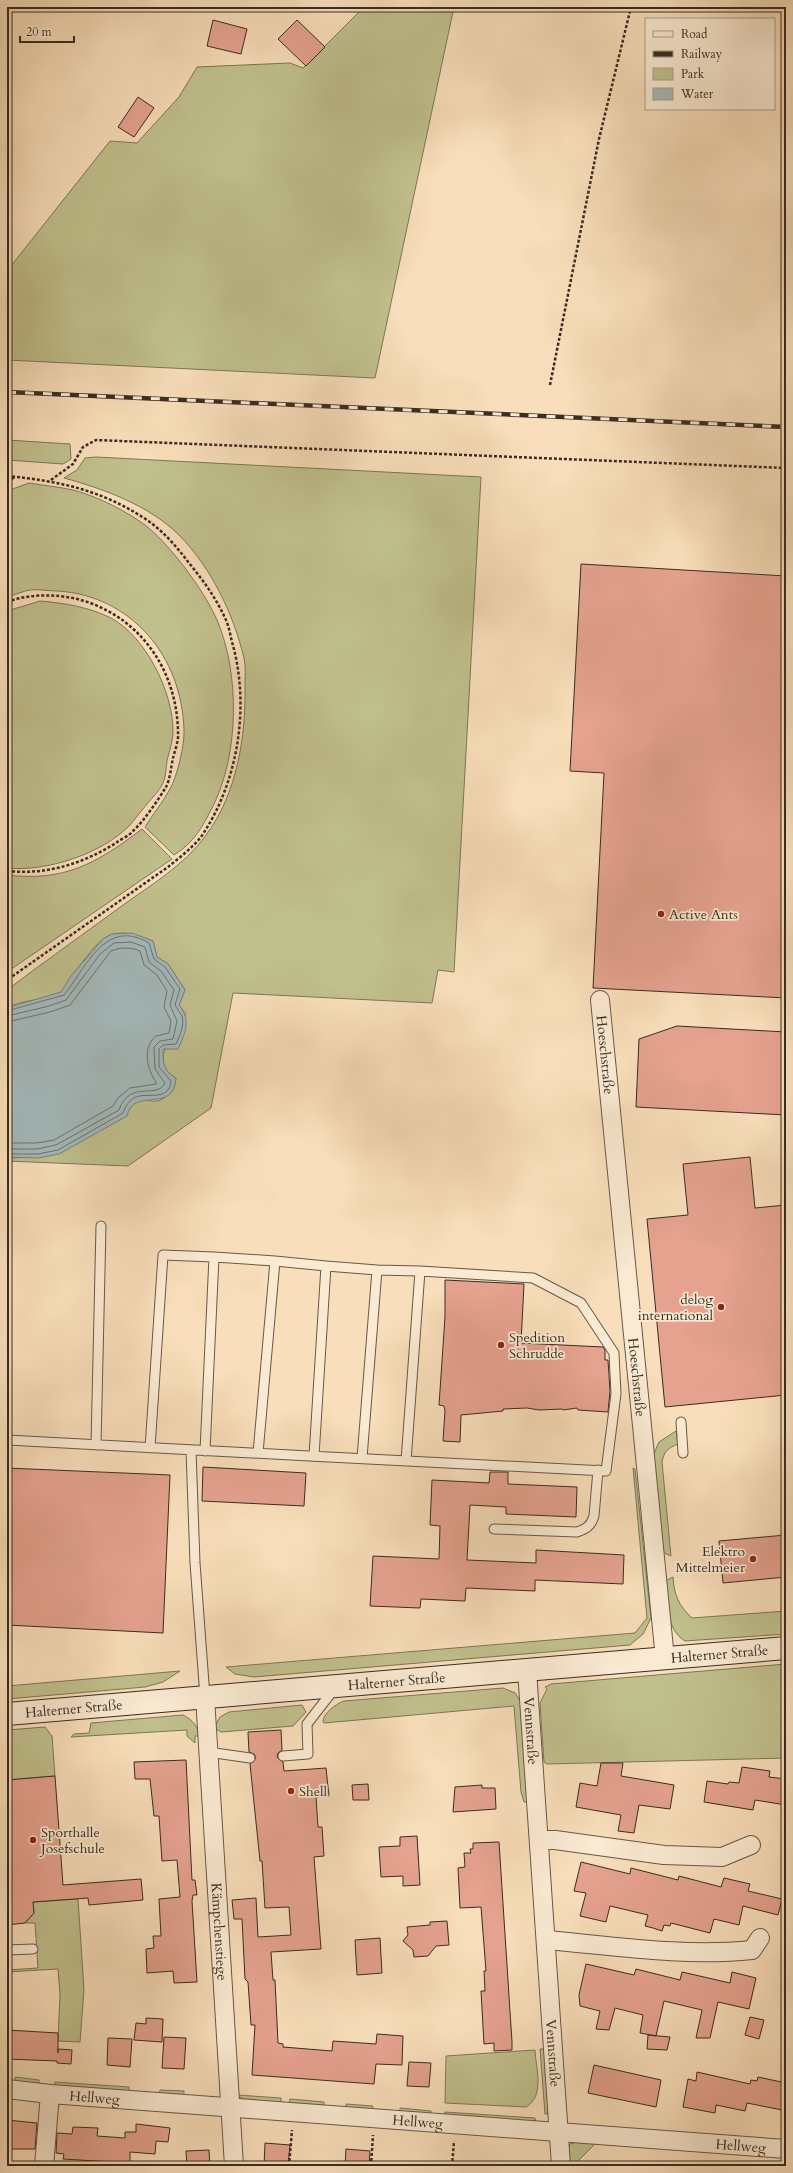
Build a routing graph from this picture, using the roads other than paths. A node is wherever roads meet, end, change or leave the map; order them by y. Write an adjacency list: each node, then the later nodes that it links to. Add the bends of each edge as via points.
1 (600, 1000): 22 (street, Hoeschstraße)
2 (101, 1226): 10 (lane)
3 (214, 1257): 4 (lane); 11 (lane, via 163,1255); 13 (lane)
4 (275, 1261): 5 (lane); 14 (lane)
5 (326, 1266): 6 (lane); 16 (lane)
6 (377, 1270): 7 (lane); 17 (lane)
7 (420, 1271): 18 (lane); 19 (lane, via 533,1278 581,1303 614,1353 616,1394 606,1471)
8 (681, 1422): 15 (lane)
9 (7, 1440): 10 (lane)
10 (96, 1445): 11 (lane)
11 (150, 1448): 12 (lane)
12 (191, 1450): 13 (lane); 25 (lane, via 195,1563)
13 (205, 1451): 14 (lane)
14 (258, 1453): 16 (lane)
15 (683, 1453)
16 (314, 1456): 17 (lane)
17 (362, 1458): 18 (lane)
18 (406, 1461): 19 (lane)
19 (598, 1470): 20 (lane, via 594,1516 592,1523 585,1529 577,1532)
20 (494, 1529)
21 (786, 1648): 22 (main road, Halterner Straße)
22 (665, 1659): 23 (main road, Halterner Straße)
23 (527, 1670): 24 (main road, Halterner Straße); 30 (street, Vennstraße)
24 (337, 1686): 25 (main road, Halterner Straße); 28 (lane, via 307,1724 308,1754)
25 (206, 1697): 26 (main road, Halterner Straße); 27 (street, Kämpchenstiege)
26 (7, 1714)
27 (208, 1752): 29 (lane); 38 (street, Kämpchenstiege)
28 (283, 1756)
29 (250, 1758)
30 (540, 1840): 31 (street, via 664,1856 722,1857); 33 (street, Vennstraße)
31 (751, 1845)
32 (760, 1938): 33 (street, via 752,1950 732,1952 676,1952)
33 (547, 1940): 39 (street, Vennstraße)
34 (33, 1949): 35 (lane)
35 (7, 1950)
36 (7, 2089): 37 (street, Hellweg)
37 (50, 2094): 38 (street, Hellweg); 41 (street, Hellweg)
38 (230, 2108): 39 (street, Hellweg); 42 (street, Kämpchenstiege)
39 (559, 2132): 40 (street, Hellweg); 43 (street, Vennstraße)
40 (786, 2149)
41 (44, 2166)
42 (234, 2166)
43 (561, 2166)

